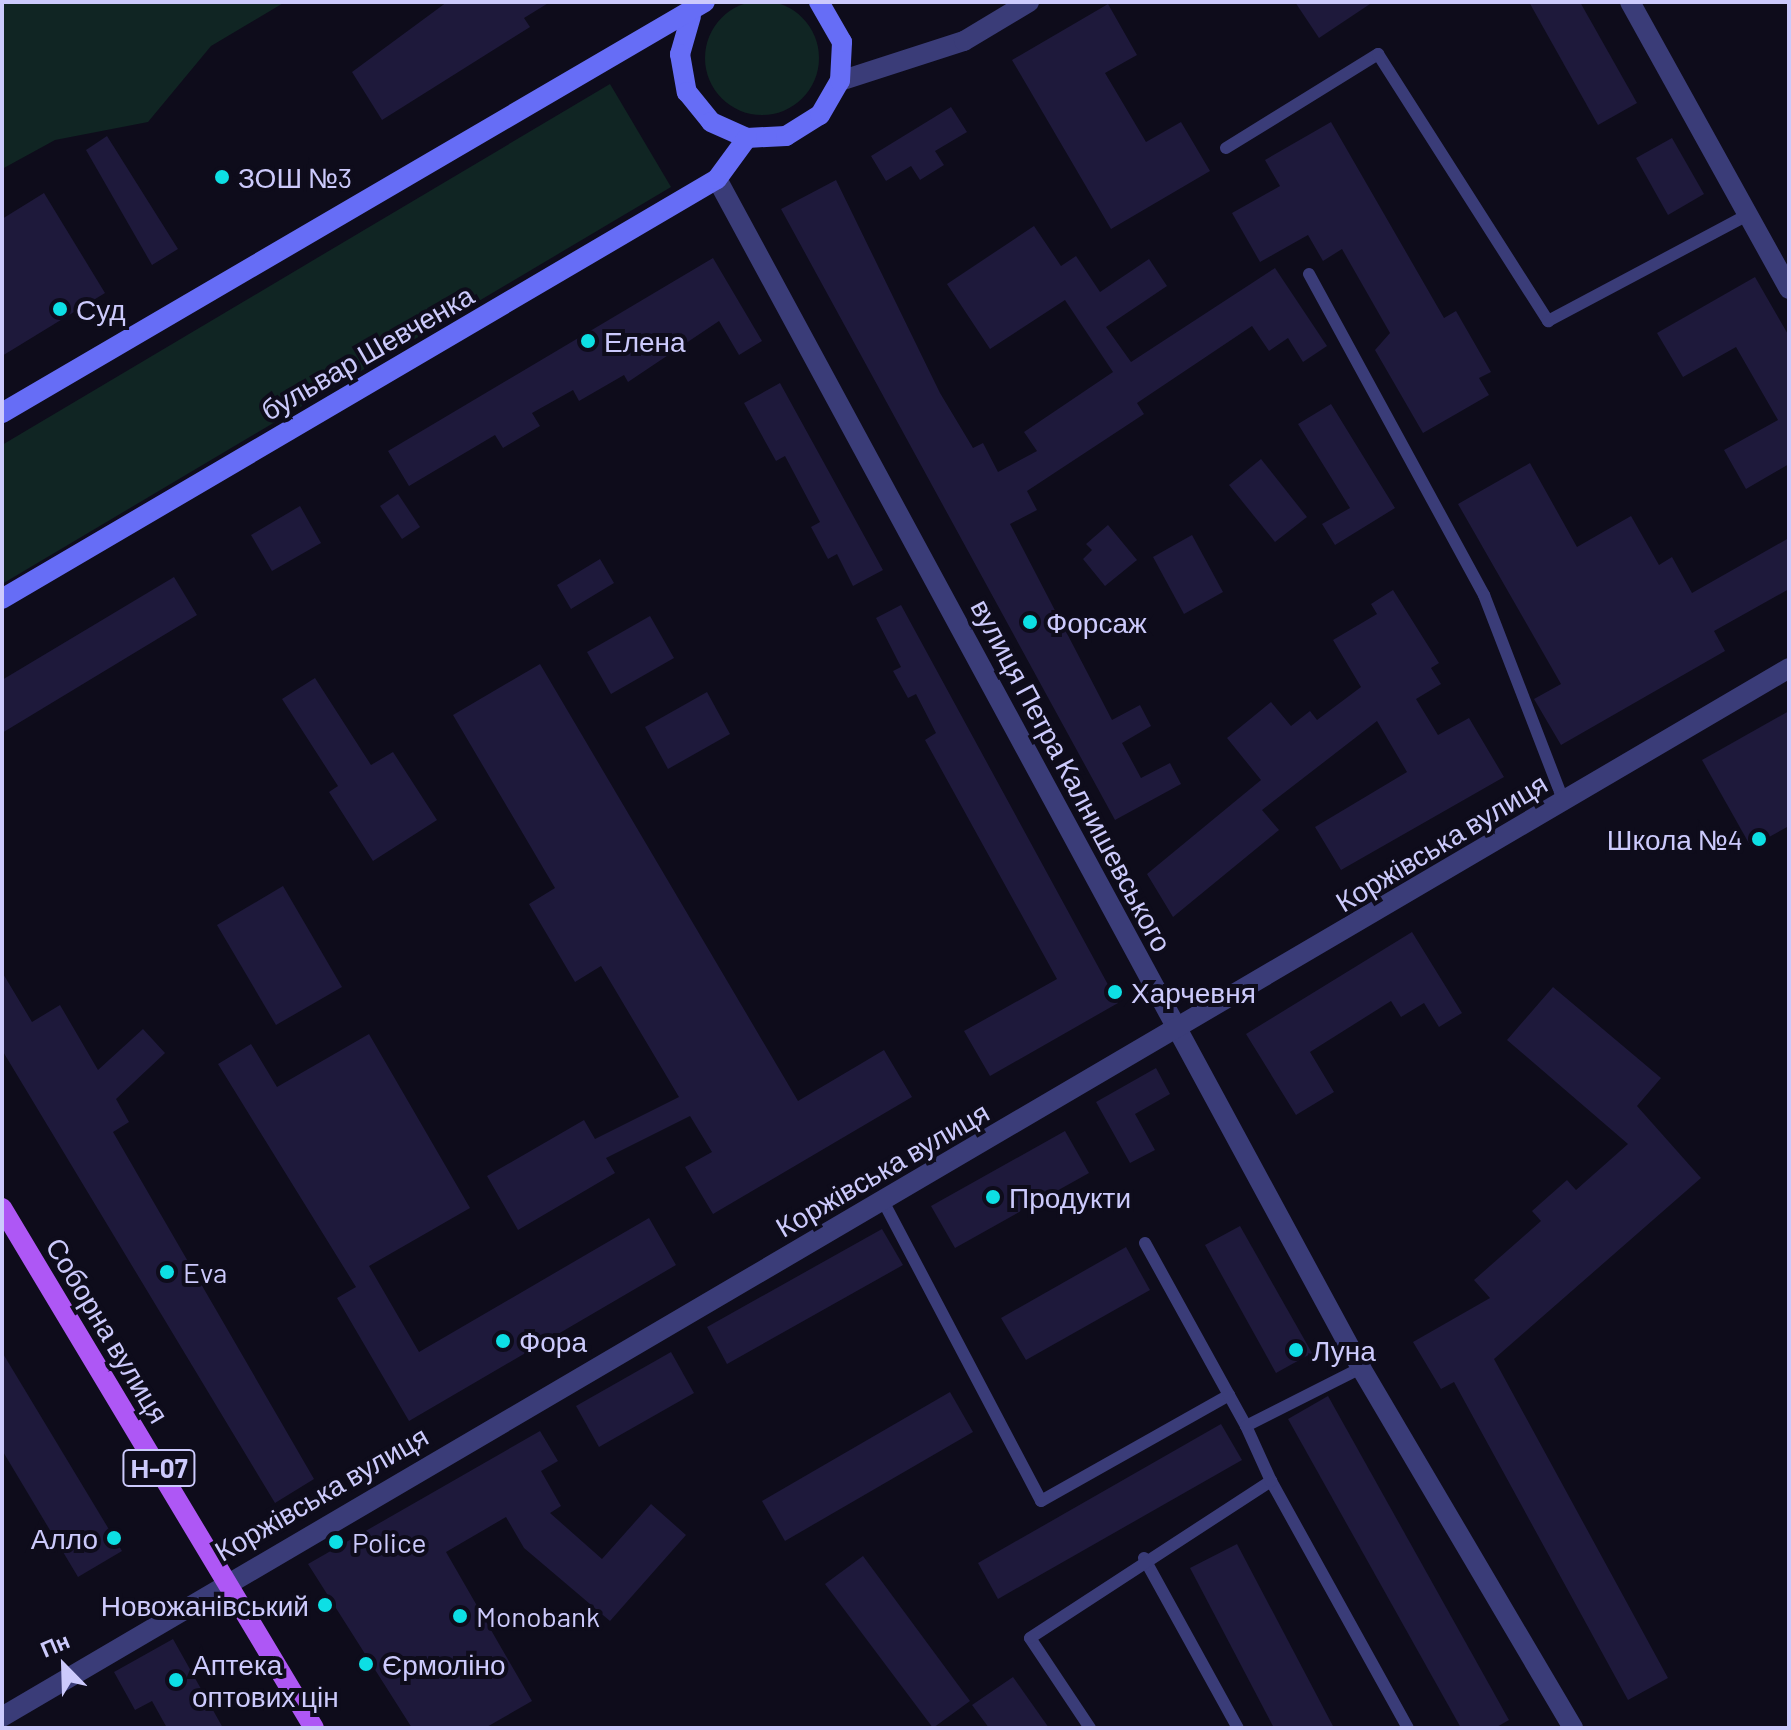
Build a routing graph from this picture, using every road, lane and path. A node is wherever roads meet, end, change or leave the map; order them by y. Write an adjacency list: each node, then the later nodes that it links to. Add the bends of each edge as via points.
1 (819, 2): 5 (main road, via 842,42)
2 (1029, 2): 5 (street, via 964,41)
3 (1630, 2): 9 (street)
4 (698, 9): 6 (main road, via 680,54 687,92 711,122); 12 (main road)
5 (840, 81): 6 (main road, via 809,122 786,136)
6 (747, 138): 8 (main road, бульвар Шевченка)
7 (1226, 148): 9 (lane, via 1378,54 1548,321)
8 (717, 179): 13 (main road, бульвар Шевченка); 16 (street, вулиця Петра Калнишевського)
9 (1747, 215): 11 (street)
10 (1309, 274): 15 (lane, via 1484,595)
11 (1789, 289)
12 (2, 413)
13 (2, 599)
14 (1789, 668): 15 (street, Коржівська вулиця)
15 (1564, 802): 16 (street, Коржівська вулиця)
16 (1179, 1031): 17 (street, Коржівська вулиця); 20 (street, вулиця Петра Калнишевського)
17 (883, 1201): 21 (lane, via 1041,1501); 25 (street, Коржівська вулиця)
18 (2, 1208): 25 (main road, Соборна вулиця / Н-07)
19 (1145, 1243): 21 (lane)
20 (1361, 1368): 22 (lane); 31 (street, вулиця Петра Калнишевського)
21 (1229, 1395): 22 (lane)
22 (1246, 1426): 23 (lane)
23 (1271, 1481): 24 (lane); 30 (lane)
24 (1144, 1558): 28 (lane, via 1030,1638); 29 (lane)
25 (226, 1579): 26 (street, Коржівська вулиця); 27 (main road, Соборна вулиця / Н-07)
26 (2, 1717)
27 (314, 1728)
28 (1090, 1728)
29 (1238, 1728)
30 (1408, 1728)
31 (1573, 1728)

